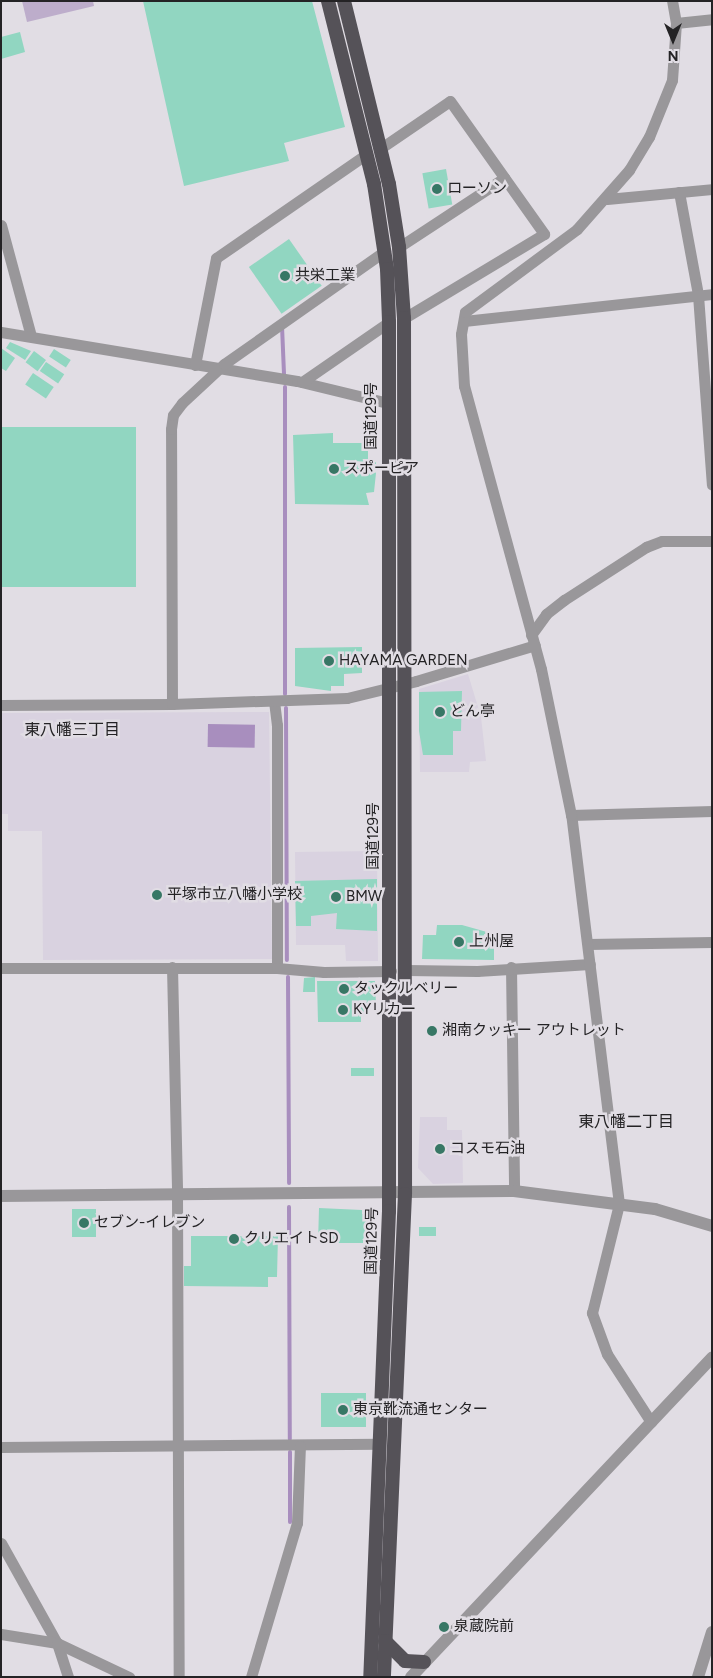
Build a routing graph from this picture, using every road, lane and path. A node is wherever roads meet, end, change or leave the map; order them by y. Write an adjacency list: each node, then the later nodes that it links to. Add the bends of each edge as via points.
1 (328, 1): 7 (highway, 国道129号)
2 (344, 1): 6 (highway, 国道129号)
3 (672, 1): 5 (street)
4 (712, 19): 5 (street)
5 (676, 23): 11 (street, via 672,80 649,137)
6 (381, 148): 8 (street, via 450,101); 13 (highway, 国道129号)
7 (367, 154): 14 (highway, 国道129号); 22 (street, via 216,258)
8 (504, 178): 13 (street); 17 (street, via 544,234)
9 (712, 189): 10 (street)
10 (679, 192): 11 (street); 16 (street)
11 (607, 199): 18 (street, via 577,229 465,312)
12 (1, 225): 21 (street)
13 (400, 247): 17 (highway, 国道129号)
14 (385, 251): 19 (highway, 国道129号); 23 (street)
15 (712, 294): 16 (street)
16 (698, 295): 18 (street); 26 (street)
17 (404, 318): 29 (highway, 国道129号)
18 (464, 321): 28 (street, via 464,386)
19 (389, 322): 24 (street); 25 (highway, 国道129号)
20 (1, 332): 21 (street)
21 (31, 336): 22 (street)
22 (195, 365): 23 (street)
23 (219, 369): 24 (street); 33 (street, via 182,403 173,415 171,429)
24 (302, 382): 25 (street)
25 (388, 403): 30 (highway, 国道129号)
26 (712, 484)
27 (712, 541): 28 (street, via 662,541 646,547 546,614)
28 (533, 640): 29 (street); 35 (street, via 555,725)
29 (405, 684): 30 (street); 43 (highway, 国道129号)
30 (390, 688): 31 (street, via 347,698); 44 (highway, 国道129号)
31 (274, 701): 33 (street); 42 (street, via 277,725)
32 (1, 704): 33 (street)
33 (172, 704)
34 (712, 811): 35 (street)
35 (571, 815): 37 (street)
36 (712, 942): 37 (street)
37 (588, 944): 38 (street)
38 (590, 964): 40 (street); 50 (street)
39 (172, 967): 41 (street); 42 (street); 48 (street)
40 (511, 967): 43 (street); 45 (street)
41 (1, 968)
42 (277, 968): 44 (street, via 324,972)
43 (407, 970): 47 (highway, 国道129号)
44 (391, 971): 46 (highway, 国道129号)
45 (514, 1191): 47 (street); 50 (street)
46 (390, 1194): 47 (street); 48 (street); 55 (highway, 国道129号)
47 (405, 1194): 61 (highway, 国道129号)
48 (177, 1195): 49 (street); 54 (street)
49 (1, 1196)
50 (619, 1204): 51 (street, via 655,1209); 53 (street, via 592,1312 608,1354)
51 (712, 1226)
52 (712, 1358): 53 (street)
53 (651, 1422): 63 (street)
54 (178, 1443): 56 (street); 57 (street); 66 (street)
55 (380, 1444): 56 (street); 68 (highway, 国道129号)
56 (300, 1446): 67 (street, via 297,1523)
57 (1, 1447)
58 (1, 1543): 62 (street)
59 (712, 1632): 71 (street)
60 (1, 1634): 62 (street)
61 (384, 1641): 63 (highway, via 405,1661); 69 (highway, 国道129号)
62 (58, 1642): 64 (street); 65 (street)
63 (424, 1662): 70 (street)
64 (68, 1677)
65 (129, 1677)
66 (179, 1677)
67 (251, 1677)
68 (370, 1677)
69 (384, 1677)
70 (412, 1677)
71 (698, 1677)

